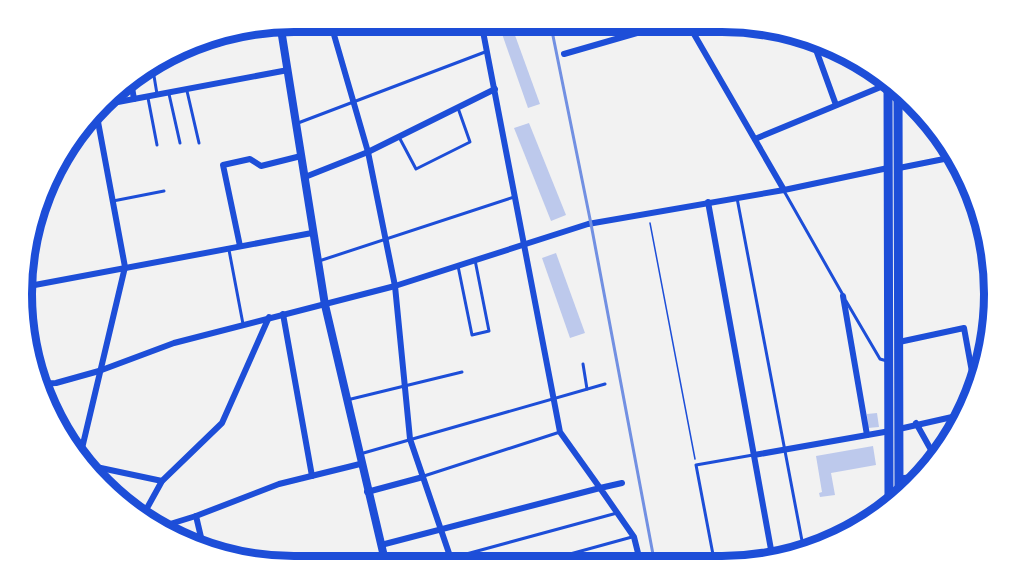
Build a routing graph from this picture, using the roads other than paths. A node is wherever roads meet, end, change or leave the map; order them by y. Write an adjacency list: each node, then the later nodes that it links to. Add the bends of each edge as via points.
1 (282, 32): 9 (main road)
2 (333, 32): 22 (street)
3 (483, 32): 7 (street)
4 (638, 32): 8 (street)
5 (693, 32): 28 (street)
6 (816, 49): 23 (street)
7 (487, 52): 14 (street); 22 (lane)
8 (564, 54)
9 (288, 70): 13 (street); 26 (main road)
10 (153, 73): 17 (lane)
11 (881, 86): 23 (street)
12 (132, 88): 19 (street)
13 (187, 89): 15 (street); 30 (lane)
14 (495, 90): 24 (street); 40 (street)
15 (169, 92): 17 (street); 29 (lane)
16 (889, 92): 35 (highway)
17 (157, 94): 18 (street)
18 (148, 96): 19 (street); 31 (lane)
19 (134, 99): 21 (street)
20 (898, 100): 35 (highway)
21 (114, 103)
22 (353, 104): 26 (lane); 32 (street)
23 (836, 105): 28 (street)
24 (458, 108): 27 (street); 27 (lane, via 470,142 416,169)
25 (98, 120): 41 (street)
26 (296, 124): 33 (main road)
27 (399, 136): 32 (street)
28 (755, 139): 37 (street)
29 (180, 143)
30 (199, 143)
31 (157, 145)
32 (368, 152): 36 (street); 44 (street)
33 (301, 156): 36 (main road); 46 (street, via 261,166 250,159 223,165)
34 (945, 159): 35 (street)
35 (893, 168): 37 (street); 59 (highway); 60 (highway)
36 (305, 177): 43 (main road)
37 (784, 190): 39 (street); 54 (lane)
38 (164, 191): 41 (lane)
39 (737, 196): 42 (street); 78 (lane)
40 (514, 197): 44 (lane); 45 (street)
41 (113, 201): 51 (street)
42 (708, 202): 45 (street, via 588,224); 80 (street)
43 (312, 233): 46 (street); 49 (main road)
44 (385, 239): 49 (lane); 53 (street)
45 (524, 244): 48 (street); 69 (street)
46 (240, 246): 47 (street)
47 (229, 248): 51 (street); 58 (lane)
48 (475, 260): 50 (street); 50 (lane, via 489,331 472,335)
49 (317, 261): 55 (main road)
50 (458, 266): 53 (street)
51 (125, 267): 52 (street); 62 (street)
52 (32, 285)
53 (395, 286): 55 (street); 67 (street)
54 (843, 296): 60 (lane, via 880,359); 75 (street)
55 (325, 305): 56 (street); 70 (main road)
56 (283, 314): 57 (street); 83 (street)
57 (269, 317): 58 (street); 87 (street, via 222,423)
58 (243, 324): 62 (street, via 174,343)
59 (899, 342): 64 (street, via 964,328); 73 (highway)
60 (889, 361): 73 (highway)
61 (584, 364): 68 (lane)
62 (99, 371): 65 (street); 77 (street)
63 (462, 372): 67 (lane)
64 (972, 372)
65 (47, 383)
66 (605, 384): 68 (lane)
67 (405, 388): 70 (lane); 76 (street)
68 (587, 388): 69 (lane)
69 (553, 399): 74 (street); 76 (lane)
70 (346, 400): 81 (main road)
71 (952, 417): 72 (street)
72 (916, 423): 73 (street); 79 (street)
73 (894, 430): 75 (street); 86 (highway); 92 (highway)
74 (560, 432): 85 (lane); 90 (street)
75 (867, 435): 78 (street)
76 (410, 439): 81 (lane); 85 (street)
77 (82, 447)
78 (785, 449): 80 (street); 100 (lane)
79 (931, 450)
80 (754, 455): 102 (street); 108 (lane, via 696,465)
81 (359, 459): 83 (street); 91 (main road)
82 (98, 467): 87 (street)
83 (312, 476): 95 (street, via 279,484)
84 (910, 476): 86 (lane)
85 (423, 477): 91 (street); 97 (street)
86 (899, 477): 89 (highway)
87 (162, 481): 93 (street)
88 (622, 483): 90 (street)
89 (899, 486)
90 (600, 488): 94 (street); 97 (street)
91 (367, 492): 101 (main road)
92 (889, 494)
93 (146, 510)
94 (617, 513): 98 (street); 105 (lane)
95 (196, 516): 96 (street); 99 (street)
96 (170, 524)
97 (441, 530): 101 (street); 104 (street)
98 (634, 537): 106 (lane); 107 (street)
99 (201, 539)
100 (802, 543)
101 (381, 545): 103 (main road)
102 (771, 550)
103 (384, 556)
104 (450, 556)
105 (458, 556)
106 (563, 556)
107 (639, 556)
108 (713, 556)

